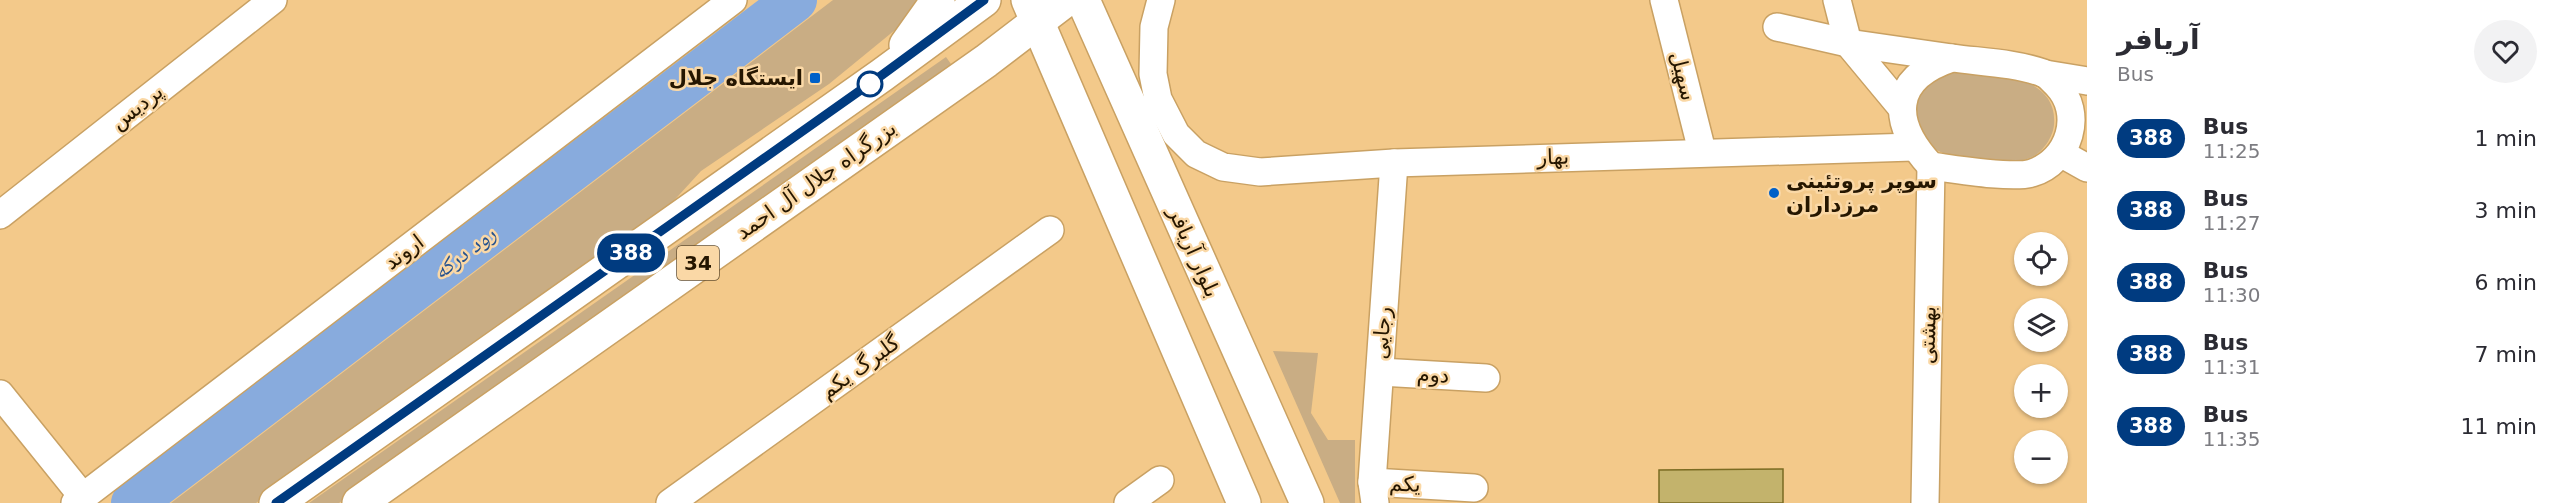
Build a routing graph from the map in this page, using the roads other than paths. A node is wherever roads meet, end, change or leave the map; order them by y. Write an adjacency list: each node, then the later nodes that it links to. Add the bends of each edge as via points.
1 (273, 0): 25 (street, پردیس)
2 (734, 0): 33 (street, اروند)
3 (938, 0): 15 (main road)
4 (984, 0): 15 (main road, 34)
5 (1066, 0): 10 (main road, بزرگراه جلال آل احمد / 34)
6 (1083, 0): 39 (main road, بلوار آریافر)
7 (1161, 0): 22 (street, بهار, via 1154,27 1153,74 1158,99 1176,134 1196,154 1223,167 1260,172)
8 (1664, 0): 20 (street, سهیل)
9 (1837, 0): 12 (street)
10 (1032, 11): 35 (main road, بزرگراه جلال آل احمد / 34); 38 (main road)
11 (1777, 27): 12 (street)
12 (1848, 43): 13 (street); 17 (street)
13 (1952, 58): 14 (street); 17 (street, via 1919,75)
14 (2046, 74): 16 (street); 18 (street)
15 (882, 75): 34 (main road, 34)
16 (2087, 81)
17 (1902, 108): 19 (street)
18 (2080, 113): 21 (street)
19 (1913, 147): 20 (street, بهار); 23 (street)
20 (1702, 151): 22 (street, بهار)
21 (2062, 154): 23 (street, via 2048,166 2023,175); 24 (street)
22 (1394, 163): 27 (street, رجایی)
23 (1931, 166): 40 (street, بهشتی)
24 (2087, 168)
25 (0, 215)
26 (1050, 230): 36 (street, گلبرگ یکم)
27 (1380, 372): 28 (street, دوم); 32 (street, رجایی)
28 (1486, 378)
29 (0, 394): 33 (street)
30 (1160, 480): 37 (street)
31 (1474, 488): 32 (street, یکم)
32 (1373, 493)
33 (79, 500)
34 (276, 503)
35 (359, 503)
36 (670, 503)
37 (1128, 503)
38 (1244, 503)
39 (1307, 503)
40 (1925, 503)

